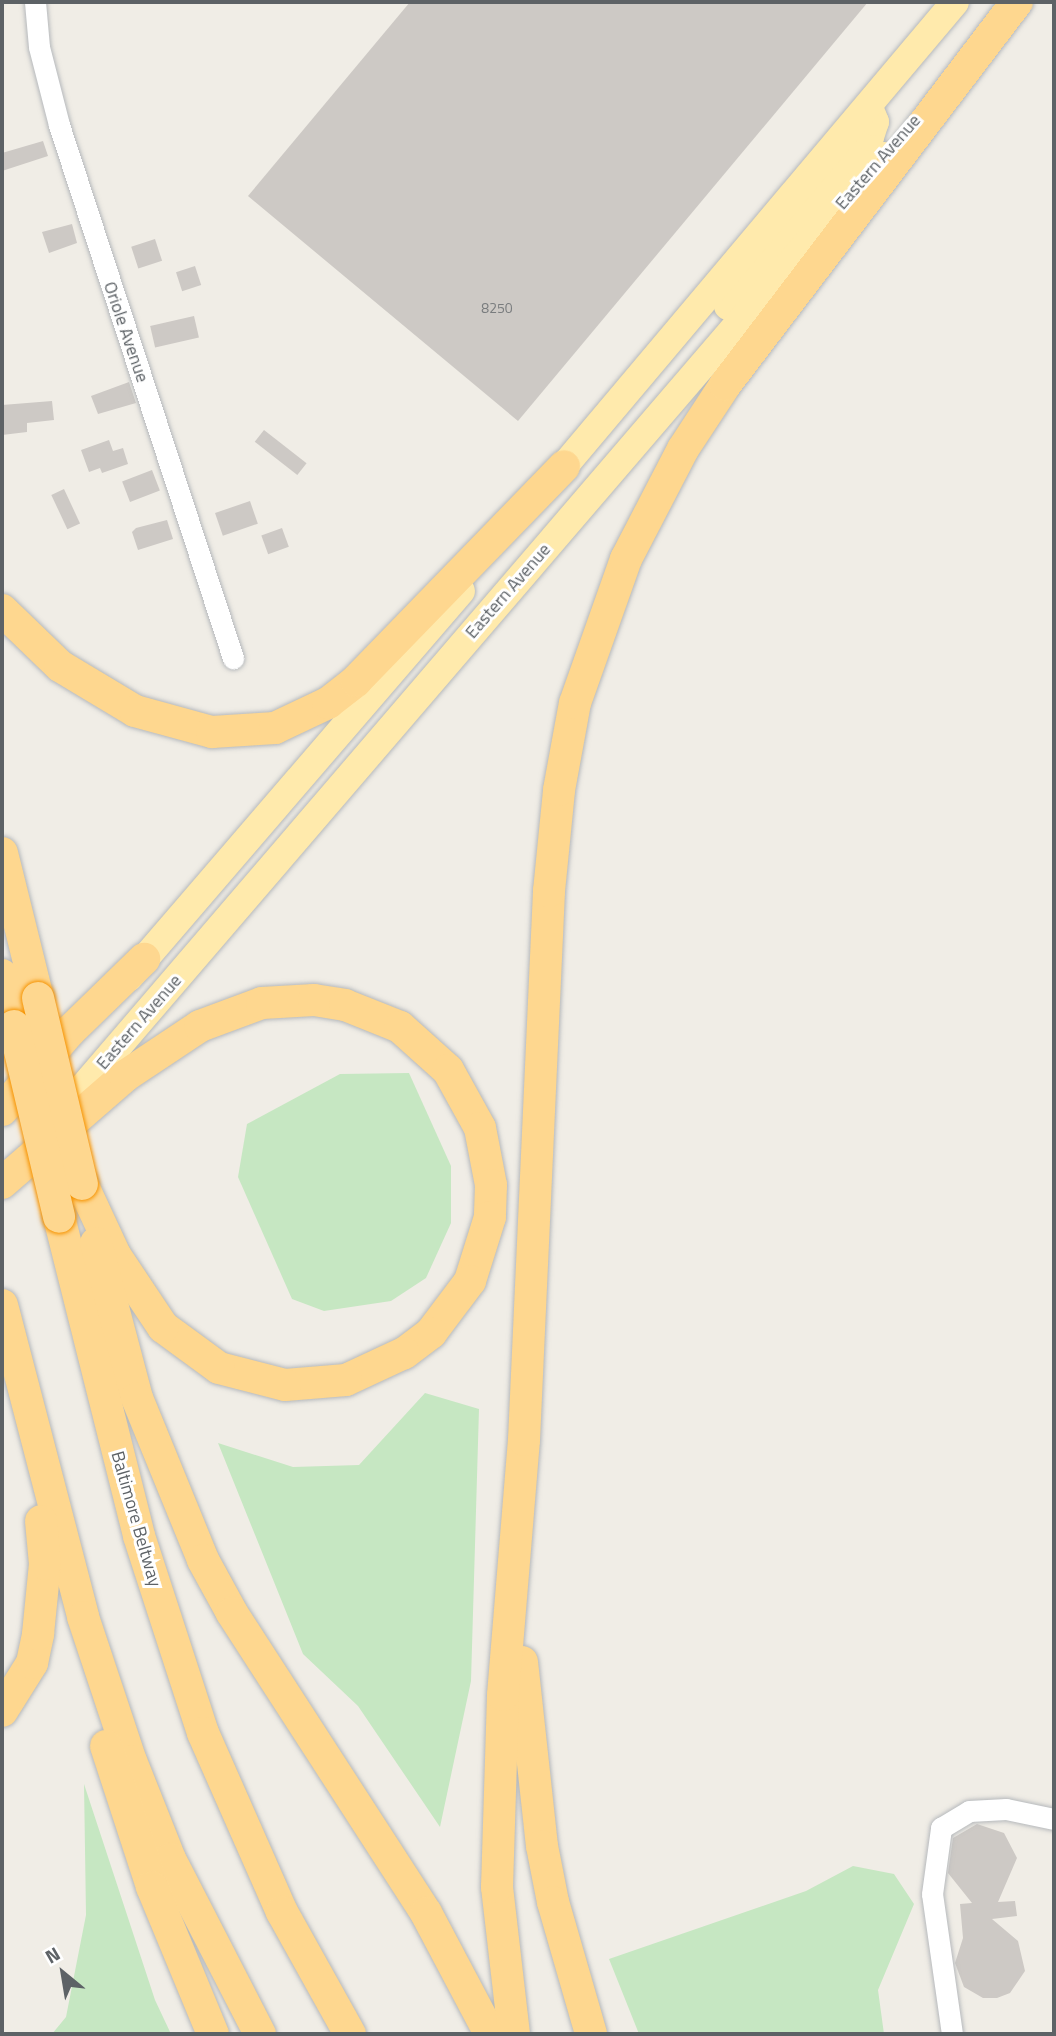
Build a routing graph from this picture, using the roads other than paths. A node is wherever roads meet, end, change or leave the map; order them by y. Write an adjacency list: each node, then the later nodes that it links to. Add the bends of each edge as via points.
1 (35, 2): 8 (street, Oriole Avenue, via 39,47 66,150)
2 (955, 2): 4 (main road, Eastern Avenue)
3 (1016, 2): 6 (main road, Eastern Avenue); 20 (highway, via 725,385 683,449 626,559 586,666 566,746 553,839)
4 (869, 107): 5 (main road, Eastern Avenue); 6 (main road, via 875,122 870,137 607,454)
5 (564, 466): 7 (highway, via 356,681 328,703 275,729 212,732 135,710 60,666); 10 (main road, Eastern Avenue, via 365,707)
6 (577, 511): 14 (main road, Eastern Avenue)
7 (2, 611)
8 (233, 657)
9 (2, 853): 15 (highway, bridge)
10 (144, 959): 12 (highway, via 69,1032); 13 (main road, Eastern Avenue)
11 (2, 975): 26 (highway, Baltimore Beltway, bridge, via 139,1536 203,1733 282,1912)
12 (2, 1110)
13 (2, 1129)
14 (3, 1181): 15 (highway, via 125,1076 200,1026 262,1003 314,1000 345,1005 400,1027 448,1070 480,1128 491,1185 490,1217 470,1282 430,1333 404,1353 346,1380 285,1385 219,1368 163,1327 115,1255)
15 (82, 1184): 27 (highway, via 137,1398 204,1560 232,1614 426,1913)
16 (2, 1306): 18 (highway)
17 (2, 1316): 18 (highway)
18 (17, 1371): 19 (highway)
19 (33, 1436): 21 (highway); 22 (highway, via 45,1564 44,1602 32,1662)
20 (524, 1440): 28 (highway, via 503,1695 498,1833 501,1944); 29 (highway, via 522,1682 533,1792 553,1902)
21 (83, 1617): 24 (highway, via 111,1769 152,1887); 25 (highway, via 131,1761 170,1859)
22 (2, 1712)
23 (1054, 1819): 30 (street, via 1006,1809 969,1811 941,1828 932,1894)
24 (213, 2034)
25 (260, 2034)
26 (350, 2034)
27 (490, 2034)
28 (514, 2034)
29 (591, 2034)
30 (952, 2034)

